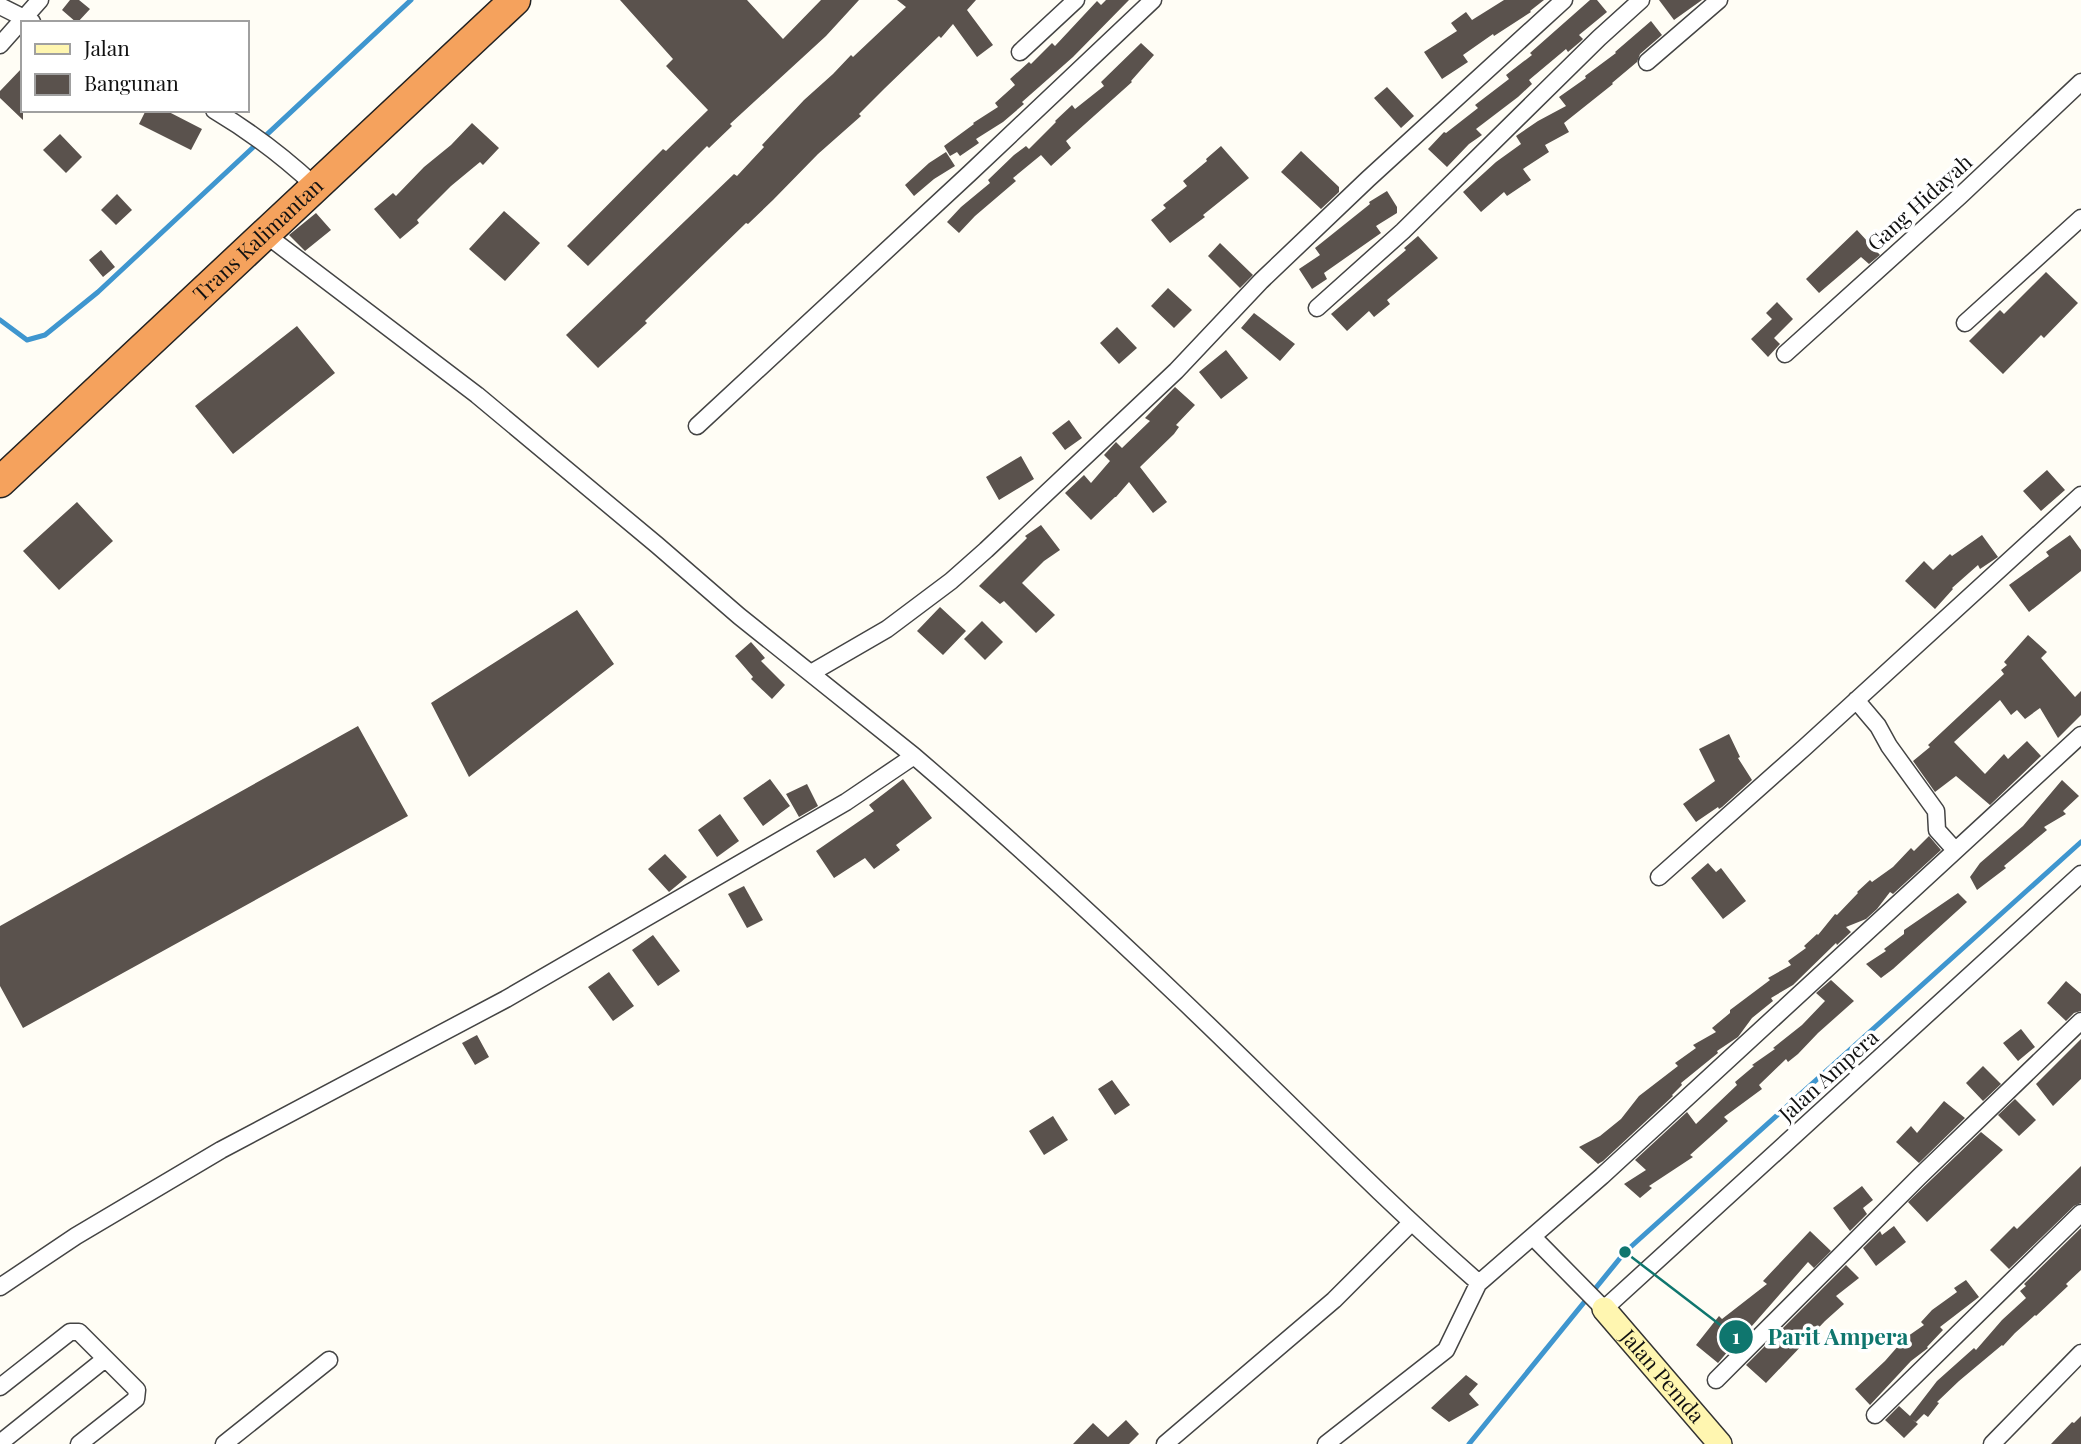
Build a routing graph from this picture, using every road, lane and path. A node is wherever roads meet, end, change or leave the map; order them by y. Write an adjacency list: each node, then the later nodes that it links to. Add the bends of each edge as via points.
1 (40, 0): 9 (street)
2 (515, 0): 16 (highway, Trans Kalimantan)
3 (1076, 0): 12 (street)
4 (1153, 0): 22 (street)
5 (1564, 0): 25 (street, via 1261,281 1176,370 986,550 887,629)
6 (1641, 0): 19 (street)
7 (1719, 0): 13 (street)
8 (0, 6): 9 (street)
9 (29, 21)
10 (21, 28): 11 (street)
11 (0, 45)
12 (1020, 52)
13 (1647, 62)
14 (2081, 82): 21 (street, Gang Hidayah)
15 (217, 112): 16 (street)
16 (315, 186): 18 (highway, Trans Kalimantan)
17 (2081, 218): 20 (street)
18 (265, 234): 23 (highway, Trans Kalimantan); 25 (street, via 477,395)
19 (1317, 308)
20 (1965, 323)
21 (1785, 354)
22 (697, 426)
23 (0, 482)
24 (2081, 495): 26 (street)
25 (811, 673): 28 (street)
26 (1856, 700): 29 (street, via 1936,811 1937,830); 31 (street)
27 (2081, 735): 29 (street)
28 (914, 756): 34 (street, via 1179,997); 37 (street, via 846,802 506,999 210,1157)
29 (1955, 850): 35 (street)
30 (2081, 874): 38 (street, Jalan Ampera)
31 (1659, 877)
32 (2081, 1021): 42 (street)
33 (2081, 1213): 44 (street)
34 (1411, 1223): 36 (street); 48 (street, via 1334,1300)
35 (1533, 1237): 36 (street); 38 (street, via 1577,1282)
36 (1479, 1282): 49 (street, via 1446,1350)
37 (0, 1287)
38 (1607, 1302): 50 (street, Jalan Pemda)
39 (2081, 1353): 51 (street)
40 (105, 1360): 43 (street, via 79,1332 71,1332); 45 (street); 46 (street, via 137,1390 136,1399)
41 (329, 1360): 47 (street)
42 (1716, 1380)
43 (0, 1387)
44 (1875, 1415)
45 (0, 1443)
46 (79, 1444)
47 (224, 1444)
48 (1165, 1444)
49 (1326, 1444)
50 (1720, 1444)
51 (1993, 1444)

